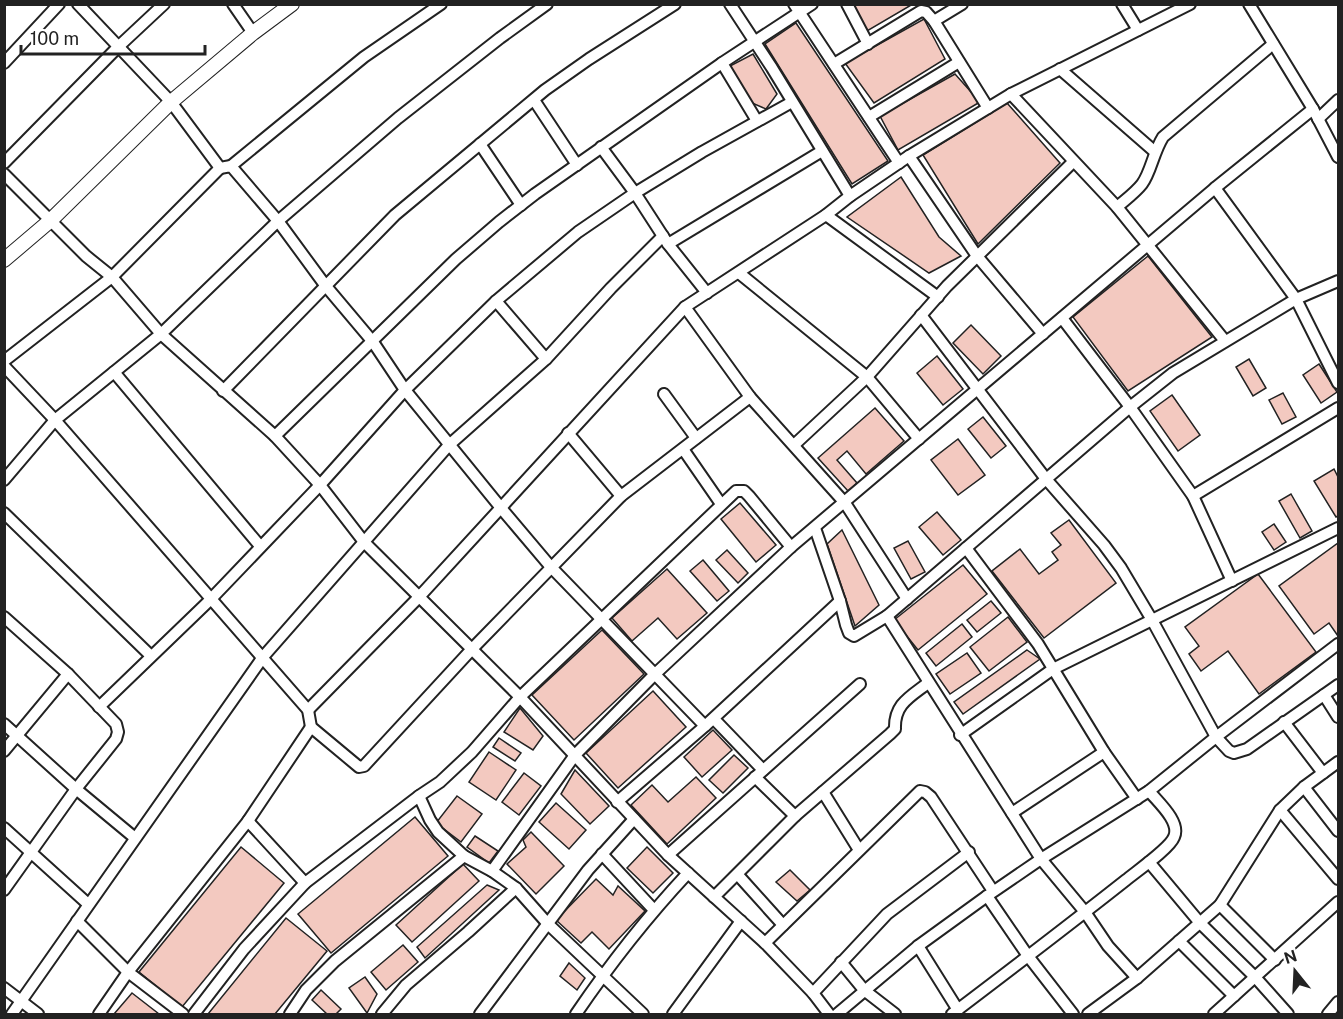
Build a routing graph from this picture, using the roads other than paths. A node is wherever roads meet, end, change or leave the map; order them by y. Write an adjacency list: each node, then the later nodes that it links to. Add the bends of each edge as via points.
1 (59, 4): 25 (street)
2 (78, 4): 23 (street)
3 (164, 4): 23 (street)
4 (233, 4): 19 (street)
5 (292, 4): 19 (street)
6 (441, 4): 48 (street, via 364,57)
7 (547, 4): 57 (street, via 398,118)
8 (675, 4): 30 (street)
9 (730, 4): 20 (street)
10 (812, 4): 16 (street)
11 (847, 4): 21 (street)
12 (962, 4): 17 (street)
13 (1122, 4): 18 (street)
14 (1190, 4): 18 (street)
15 (1249, 4): 22 (street)
16 (796, 8): 20 (street); 27 (street)
17 (934, 21): 21 (street, via 921,11); 24 (street)
18 (1138, 30): 28 (street)
19 (253, 33): 32 (street)
20 (755, 42): 26 (street); 33 (street)
21 (868, 44): 27 (street)
22 (1273, 44): 35 (street); 41 (street, via 1163,137)
23 (118, 47): 32 (street); 45 (street)
24 (959, 62): 34 (street); 36 (street)
25 (4, 63)
26 (722, 63): 37 (street); 39 (street)
27 (834, 64): 36 (street)
28 (1060, 69): 29 (street); 41 (street)
29 (1011, 94): 34 (street); 44 (street)
30 (534, 99): 38 (street); 47 (street)
31 (1338, 100): 35 (street)
32 (171, 102): 48 (street); 56 (street)
33 (792, 102): 37 (street); 40 (street)
34 (988, 108): 42 (street)
35 (1316, 114): 43 (street); 50 (street)
36 (869, 117): 46 (street)
37 (757, 122): 51 (street)
38 (480, 144): 53 (street); 65 (street, via 395,215)
39 (601, 147): 47 (street); 51 (street)
40 (822, 151): 52 (street); 58 (street)
41 (1154, 151): 54 (street, via 1142,184)
42 (909, 156): 46 (street); 60 (street)
43 (1338, 157)
44 (1073, 162): 54 (street); 60 (street)
45 (4, 163)
46 (899, 163): 52 (street)
47 (577, 165): 53 (street)
48 (226, 167): 57 (street); 63 (street)
49 (4, 174): 56 (street)
50 (1215, 188): 59 (street); 68 (street)
51 (635, 193): 58 (street); 69 (street, via 578,232)
52 (850, 196): 55 (street)
53 (521, 205): 76 (street, via 456,259)
54 (1117, 207): 59 (street)
55 (826, 215): 62 (street); 67 (street)
56 (51, 220): 61 (street); 63 (street)
57 (278, 221): 65 (street); 73 (street)
58 (665, 240): 66 (street); 77 (street, via 611,288)
59 (1147, 245): 72 (street); 75 (street)
60 (977, 256): 67 (street); 74 (street)
61 (4, 260)
62 (739, 273): 66 (street); 81 (street)
63 (112, 277): 73 (street); 78 (street)
64 (1338, 281): 68 (street)
65 (325, 285): 76 (street); 85 (street)
66 (707, 293): 70 (street)
67 (938, 297): 71 (street)
68 (1296, 299): 75 (street); 82 (street)
69 (496, 301): 77 (street); 84 (street)
70 (685, 307): 87 (street); 91 (street)
71 (921, 315): 81 (street); 83 (street)
72 (1062, 318): 74 (street); 88 (street)
73 (161, 334): 80 (street); 85 (street)
74 (1042, 334): 83 (street)
75 (1225, 341): 88 (street, via 1173,373)
76 (373, 342): 84 (street); 92 (street)
77 (546, 359): 96 (street)
78 (4, 361)
79 (4, 366): 90 (street)
80 (114, 372): 90 (street); 110 (street)
81 (867, 377): 94 (street); 95 (street)
82 (1338, 383)
83 (978, 389): 94 (street); 99 (street)
84 (405, 390): 96 (street); 100 (street)
85 (223, 391): 92 (street)
86 (664, 394): 93 (street)
87 (750, 397): 93 (street); 95 (street)
88 (1130, 407): 99 (street); 102 (street)
89 (1338, 408): 102 (street)
90 (55, 420): 98 (street); 117 (street)
91 (568, 433): 101 (street); 105 (street)
92 (275, 436): 100 (street)
93 (696, 438): 97 (street)
94 (919, 439): 103 (street)
95 (794, 445): 103 (street)
96 (449, 446): 105 (street); 109 (street)
97 (683, 448): 101 (street); 104 (street)
98 (5, 479)
99 (1046, 479): 112 (street); 122 (street, via 1104,545)
100 (320, 485): 109 (street); 110 (street)
101 (621, 496): 113 (street)
102 (1193, 496): 114 (street)
103 (845, 503): 107 (street); 116 (street)
104 (721, 504): 111 (street, via 736,491 744,491); 121 (street)
105 (501, 508): 113 (street); 115 (street)
106 (4, 513): 125 (street)
107 (815, 528): 111 (street); 118 (street)
108 (1338, 528): 114 (street)
109 (364, 542): 115 (street); 126 (street)
110 (260, 546): 117 (street)
111 (791, 547): 129 (street)
112 (966, 548): 116 (street); 127 (street)
113 (550, 566): 121 (street); 124 (street)
114 (1232, 580): 122 (street)
115 (419, 597): 124 (street); 136 (street)
116 (907, 599): 119 (street)
117 (210, 600): 125 (street); 126 (street)
118 (840, 601): 119 (street, via 851,636); 138 (street)
119 (887, 616): 130 (street)
120 (4, 617): 128 (street)
121 (601, 617): 129 (street); 134 (street)
122 (1152, 620): 127 (street); 144 (street)
123 (1338, 645): 144 (street)
124 (472, 649): 134 (street); 141 (street, via 364,766 353,764)
125 (151, 656): 135 (street)
126 (263, 657): 136 (street); 165 (street)
127 (1053, 669): 143 (street); 146 (street)
128 (68, 674): 135 (street); 142 (street)
129 (654, 675): 138 (street); 147 (street)
130 (928, 683): 143 (street); 154 (street, via 898,709 895,729)
131 (860, 684): 150 (street)
132 (1338, 685): 133 (street)
133 (1324, 695): 137 (street); 139 (street)
134 (520, 696): 147 (street); 155 (street, via 472,752)
135 (99, 707): 152 (street, via 116,724 118,732)
136 (308, 710): 141 (street)
137 (1338, 717)
138 (709, 722): 150 (street); 157 (street)
139 (1284, 723): 144 (street, via 1238,752 1229,751); 149 (street)
140 (4, 724): 142 (street)
141 (311, 727): 162 (street)
142 (17, 735): 145 (street); 152 (street)
143 (960, 735): 159 (street)
144 (1216, 737): 153 (street)
145 (4, 752)
146 (1104, 752): 156 (street); 159 (street)
147 (575, 755): 157 (street); 174 (street)
148 (1338, 762): 149 (street)
149 (1323, 772): 151 (street)
150 (759, 774): 160 (street); 170 (street)
151 (1304, 787): 158 (street); 164 (street)
152 (76, 789): 165 (street); 168 (street)
153 (1149, 791): 156 (street); 173 (street, via 1176,830 1174,839)
154 (823, 792): 160 (street); 166 (street)
155 (419, 796): 171 (street, via 438,832); 178 (street)
156 (1137, 799): 172 (street)
157 (617, 802): 161 (street)
158 (1280, 810): 177 (street); 185 (street)
159 (1012, 813): 172 (street)
160 (795, 816): 176 (street)
161 (634, 819): 169 (street); 170 (street)
162 (248, 821): 178 (street); 199 (street)
163 (4, 828): 168 (street)
164 (1338, 831)
165 (135, 838): 184 (street)
166 (859, 850): 167 (street, via 920,791 931,797); 192 (street)
167 (969, 852): 181 (street); 198 (street, via 887,914)
168 (30, 853): 180 (street); 184 (street)
169 (602, 854): 186 (street); 191 (street)
170 (668, 855): 175 (street)
171 (464, 856): 174 (street); 215 (street, via 335,960 306,990)
172 (1041, 859): 181 (street); 187 (street)
173 (1149, 862): 187 (street); 190 (street)
174 (492, 871): 179 (street)
175 (688, 873): 182 (street); 186 (street)
176 (738, 875): 182 (street); 192 (street)
177 (1338, 879)
178 (305, 883): 214 (street, via 244,949)
179 (516, 888): 191 (street); 216 (street, via 406,985)
180 (4, 890)
181 (990, 893): 195 (street); 196 (street)
182 (714, 897): 189 (street)
183 (1338, 902): 197 (street)
184 (88, 904): 188 (street)
185 (1220, 905): 190 (street); 197 (street)
186 (654, 910): 200 (street)
187 (1085, 912): 196 (street); 202 (street)
188 (77, 921): 199 (street); 207 (street)
189 (741, 921): 194 (street); 220 (street)
190 (1200, 922): 193 (street); 201 (street)
191 (548, 924): 200 (street); 217 (street)
192 (783, 925): 194 (street)
193 (1179, 941): 202 (street); 206 (street)
194 (765, 943): 205 (street)
195 (918, 946): 204 (street); 209 (street)
196 (1028, 956): 209 (street); 224 (street)
197 (1275, 960): 201 (street)
198 (841, 962): 204 (street); 205 (street)
199 (128, 972): 212 (street); 213 (street)
200 (602, 976): 218 (street); 219 (street)
201 (1255, 977): 206 (street); 227 (street)
202 (1137, 978): 225 (street)
203 (4, 988): 207 (street)
204 (864, 990): 222 (street); 223 (street)
205 (813, 993): 221 (street)
206 (1234, 996): 226 (street)
207 (21, 1000): 210 (street); 211 (street)
208 (1338, 1002): 228 (street)
209 (955, 1012)
210 (12, 1014)
211 (38, 1014)
212 (99, 1014)
213 (183, 1014)
214 (194, 1014)
215 (290, 1014)
216 (382, 1014)
217 (480, 1014)
218 (576, 1014)
219 (643, 1014)
220 (673, 1014)
221 (829, 1014)
222 (837, 1014)
223 (895, 1014)
224 (1073, 1014)
225 (1088, 1014)
226 (1214, 1014)
227 (1288, 1014)
228 (1328, 1014)

